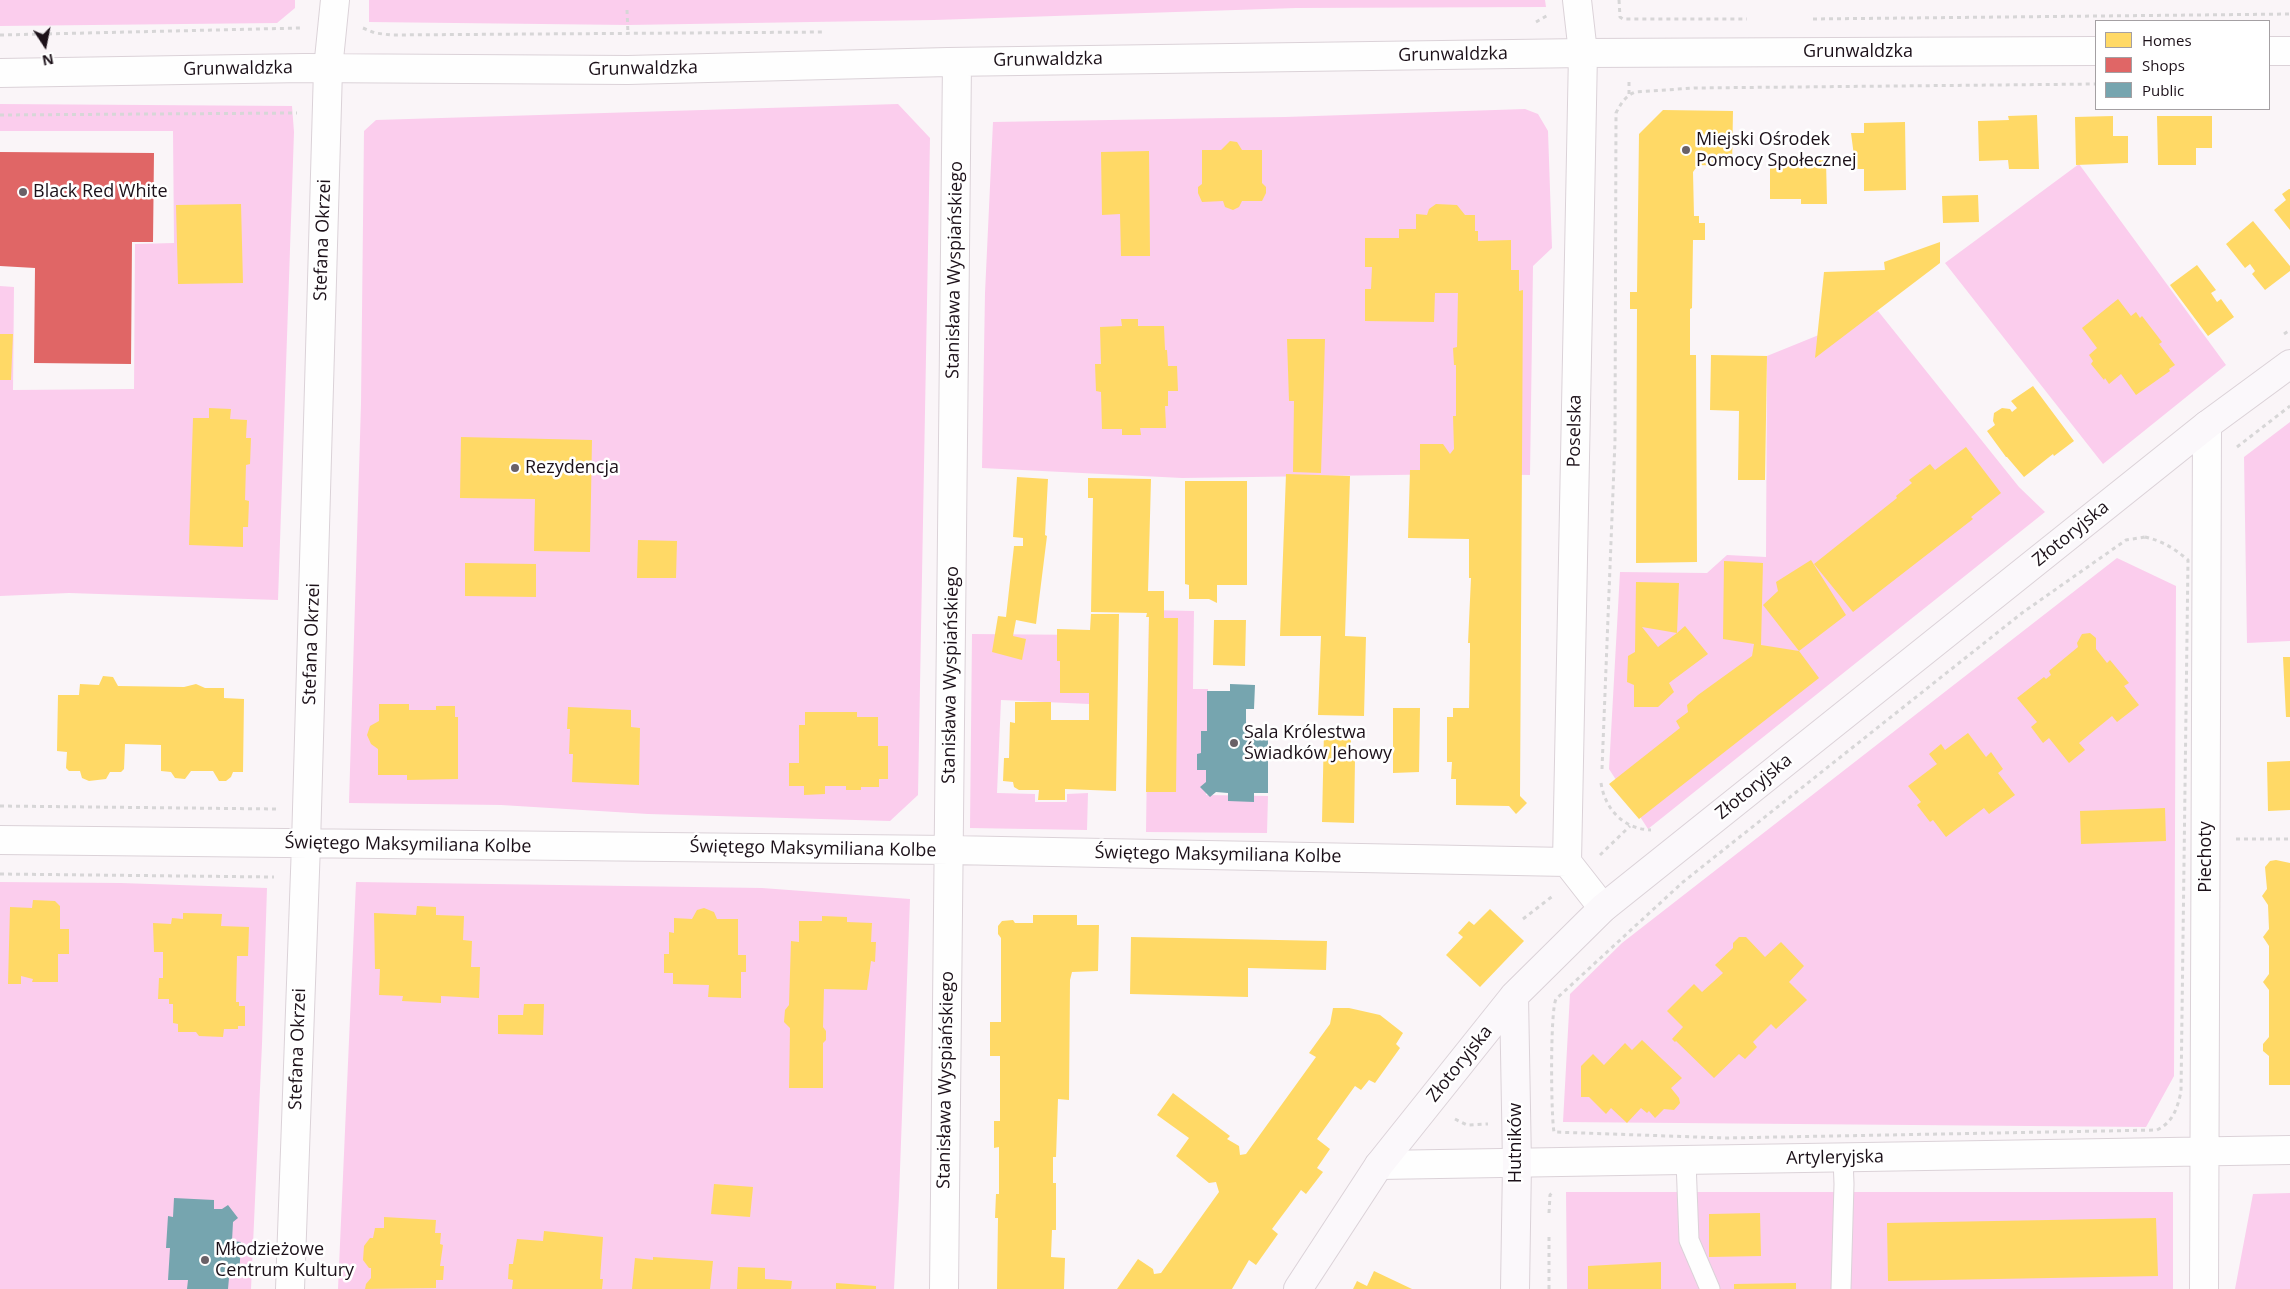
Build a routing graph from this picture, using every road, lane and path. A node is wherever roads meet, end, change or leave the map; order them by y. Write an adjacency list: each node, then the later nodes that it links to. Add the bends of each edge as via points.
1 (335, 0): 18 (street, Stefana Okrzei)
2 (1577, 0): 16 (street, Poselska)
3 (1619, 0): 9 (path, via 1620,17 1623,19)
4 (627, 10): 11 (path)
5 (1552, 10): 10 (path, via 1548,16)
6 (2290, 14): 8 (path)
7 (301, 19): 12 (path, via 300,28)
8 (1806, 19)
9 (1757, 20)
10 (1534, 22)
11 (628, 25)
12 (0, 35)
13 (2095, 51): 16 (street, Grunwaldzka)
14 (2270, 51): 15 (street)
15 (2290, 51)
16 (1583, 53): 17 (street, Grunwaldzka); 33 (street, Poselska)
17 (957, 62): 18 (street, Grunwaldzka, via 628,70); 32 (street, Stanisława Wyspiańskiego)
18 (328, 69): 19 (street, Grunwaldzka); 31 (street, Stefana Okrzei)
19 (0, 73)
20 (2095, 84): 27 (path, via 1694,88 1636,92 1629,94 1619,106 1616,113 1615,441 1601,783 1608,805 1621,821)
21 (302, 113): 22 (path)
22 (0, 115)
23 (2290, 364): 24 (street, Złotoryjska)
24 (2207, 425): 36 (street, Złotoryjska); 42 (street, Piechoty)
25 (0, 806): 26 (path)
26 (284, 809)
27 (1630, 826)
28 (2229, 839): 29 (path)
29 (2290, 839)
30 (0, 840): 31 (street, Świętego Maksymiliana Kolbe)
31 (306, 844): 32 (street, Świętego Maksymiliana Kolbe); 47 (street, Stefana Okrzei)
32 (950, 850): 33 (street, Świętego Maksymiliana Kolbe); 48 (street, Stanisława Wyspiańskiego)
33 (1567, 862): 36 (street)
34 (0, 874): 35 (path)
35 (278, 877)
36 (1603, 908): 37 (street, Złotoryjska)
37 (1514, 996): 38 (street, Złotoryjska); 39 (street, Hutników)
38 (1430, 1102): 39 (path, via 1467,1125); 46 (street, Złotoryjska)
39 (1516, 1124): 40 (path); 45 (street, Hutników)
40 (1553, 1124): 40 (path, via 1552,1026 1556,999 1683,882 2022,613 2126,540 2145,537 2160,540 2188,560 2182,1092 2167,1124 2157,1130 1725,1138 1559,1134 1554,1132)
41 (2290, 1150): 42 (street, Artyleryjska)
42 (2205, 1152): 43 (street, Artyleryjska); 53 (street, Piechoty)
43 (1843, 1158): 44 (street, Artyleryjska); 52 (lane)
44 (1686, 1161): 45 (street, Artyleryjska); 51 (lane, via 1689,1240)
45 (1517, 1164): 46 (street, Artyleryjska); 50 (street, Hutników)
46 (1380, 1165): 49 (street, Złotoryjska)
47 (290, 1289)
48 (944, 1289)
49 (1298, 1289)
50 (1515, 1289)
51 (1710, 1289)
52 (1841, 1289)
53 (2204, 1289)

